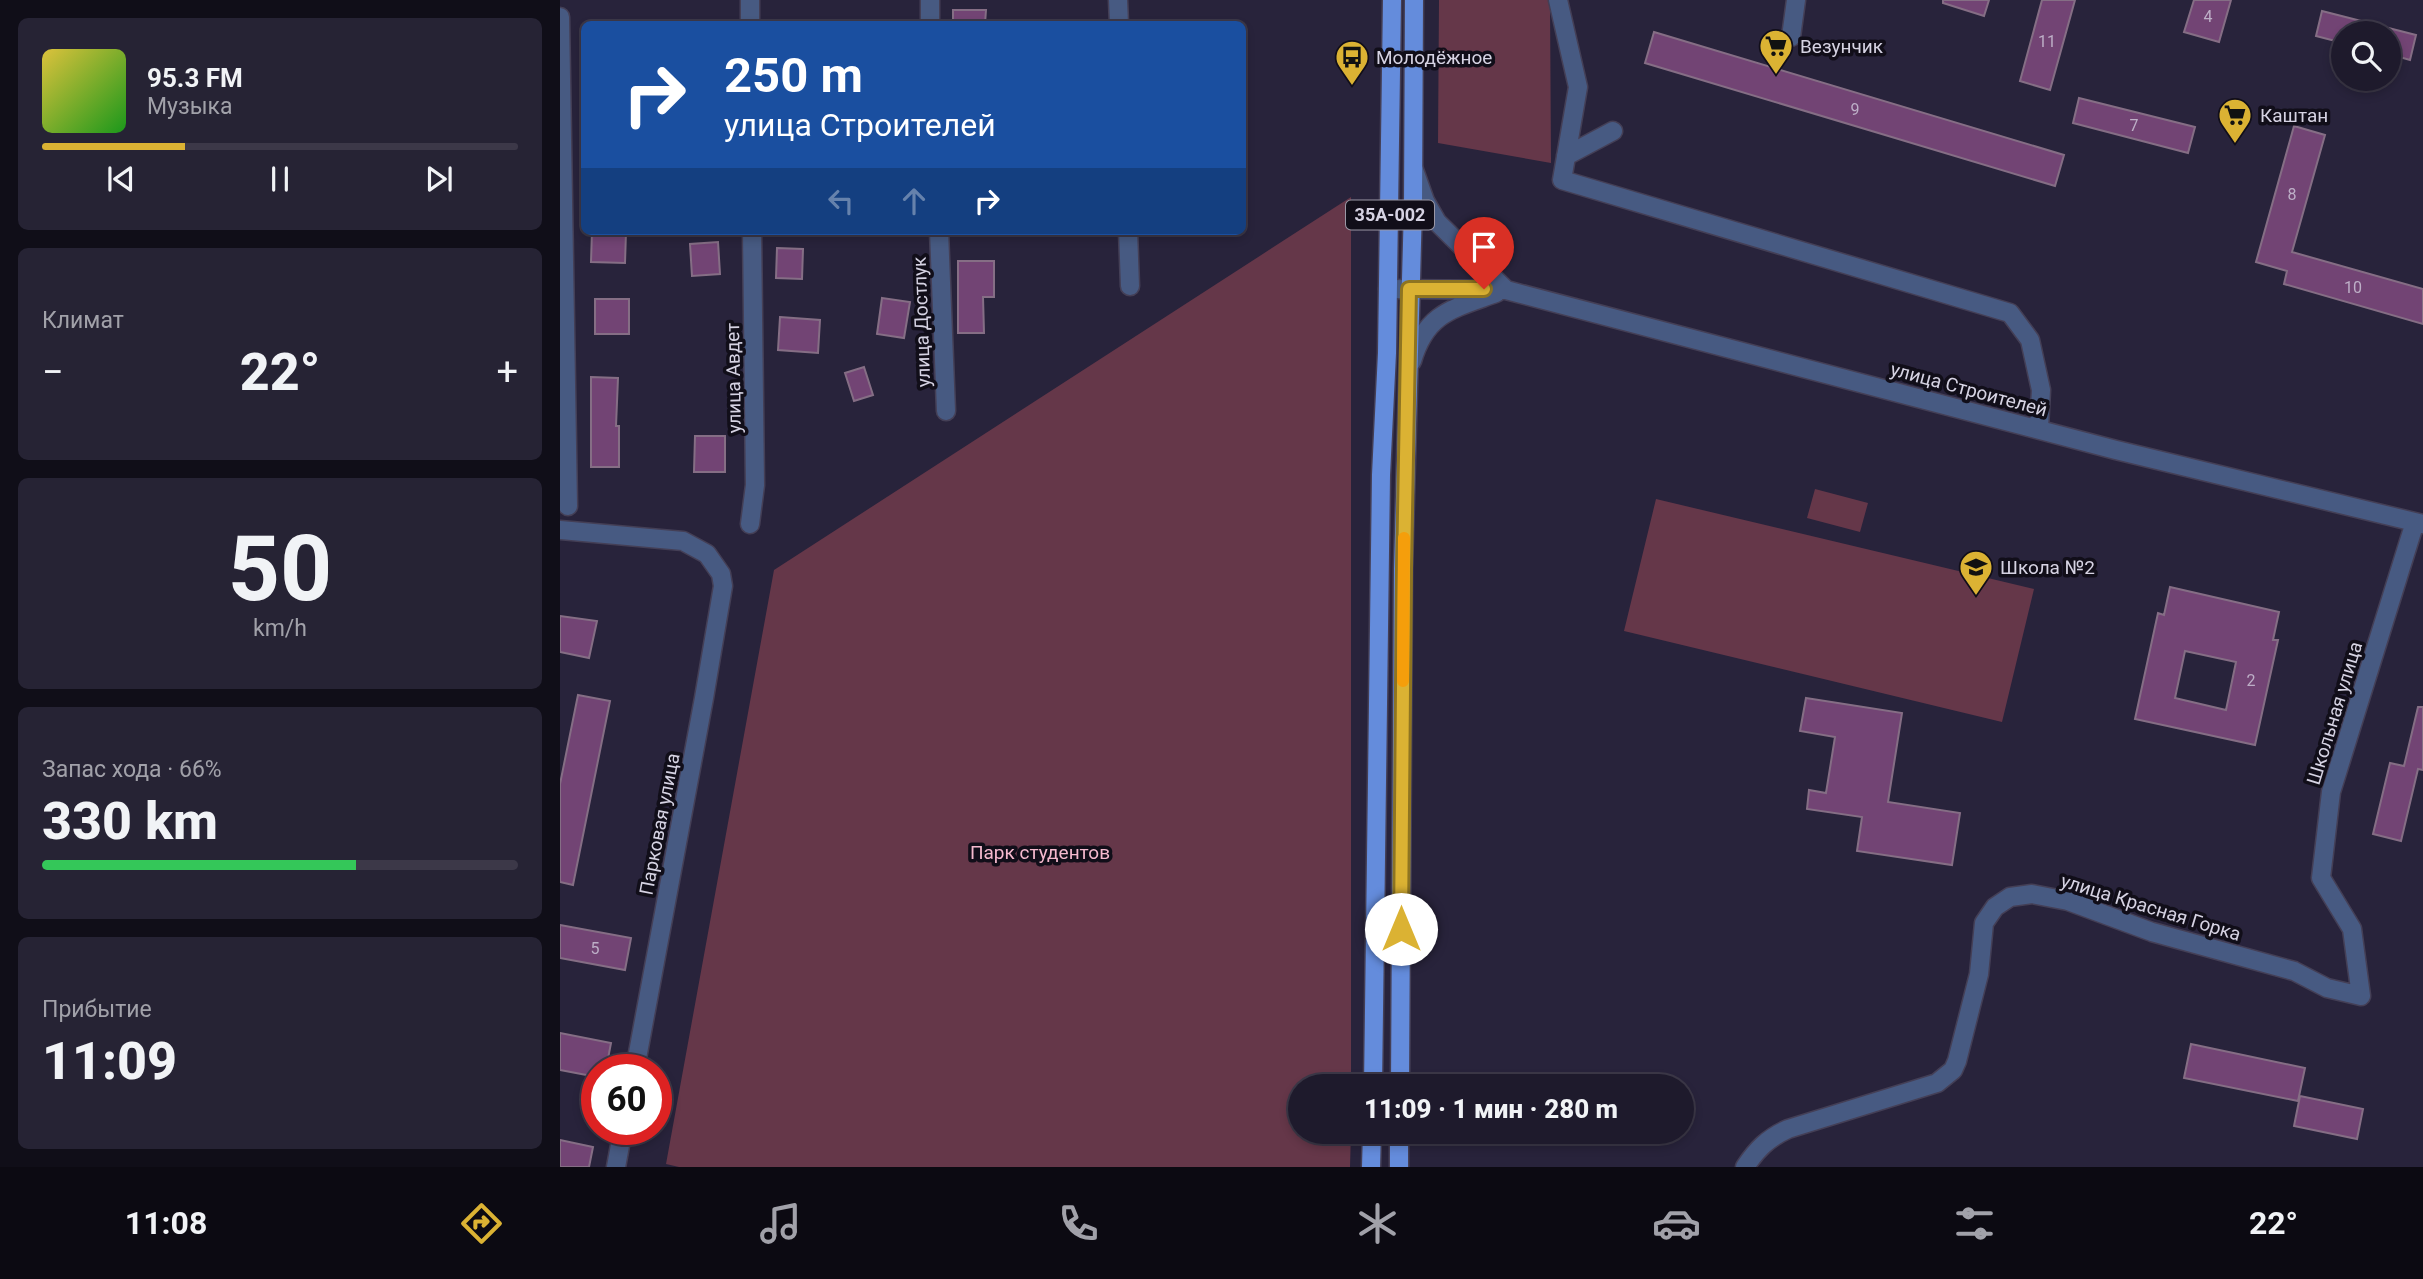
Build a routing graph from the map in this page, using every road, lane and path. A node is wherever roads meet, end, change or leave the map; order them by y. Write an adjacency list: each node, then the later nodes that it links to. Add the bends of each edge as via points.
1 (750, 0): 9 (street)
2 (930, 0): 10 (street)
3 (1118, 0): 11 (street)
4 (1392, 0): 20 (main road, 35А-002)
5 (1414, 0): 15 (main road, 35А-002)
6 (1558, 0): 14 (street, via 1578,87)
7 (1796, 0): 12 (street)
8 (560, 17): 26 (street)
9 (750, 21)
10 (930, 21)
11 (1119, 21)
12 (1791, 37)
13 (1613, 131): 14 (street)
14 (1566, 156): 25 (street, via 1562,180 2010,313 2030,340 2041,390)
15 (1413, 166): 21 (main road, 35А-002); 22 (street, via 1437,222)
16 (752, 235): 28 (street, улица Авдет, via 755,485)
17 (939, 235): 24 (street, улица Достлук)
18 (1128, 235): 19 (street)
19 (1130, 286)
20 (1388, 289): 21 (street, улица Строителей); 32 (main road, 35А-002)
21 (1409, 289): 22 (street, улица Строителей); 23 (main road, 35А-002)
22 (1506, 290): 23 (street, via 1435,319 1418,341); 25 (street, улица Строителей)
23 (1407, 375): 33 (main road, 35А-002)
24 (946, 411)
25 (2039, 428): 27 (street, улица Строителей)
26 (568, 506)
27 (2419, 523): 30 (street, Школьная улица, via 2330,792 2321,878 2352,929)
28 (750, 524)
29 (560, 530): 31 (street, Парковая улица, via 683,541 707,554 723,586)
30 (2361, 996): 40 (street, улица Красная Горка, via 2327,988 2294,971 2152,932 2068,901 2032,894 2010,897 1995,907 1984,923 1979,974 1957,1060 1946,1077 1788,1129 1756,1150)
31 (638, 1054)
32 (1373, 1074)
33 (1400, 1074)
34 (1372, 1144): 38 (main road)
35 (1399, 1144): 39 (main road)
36 (620, 1145): 37 (street)
37 (616, 1167)
38 (1371, 1167)
39 (1399, 1167)
40 (1745, 1167)

